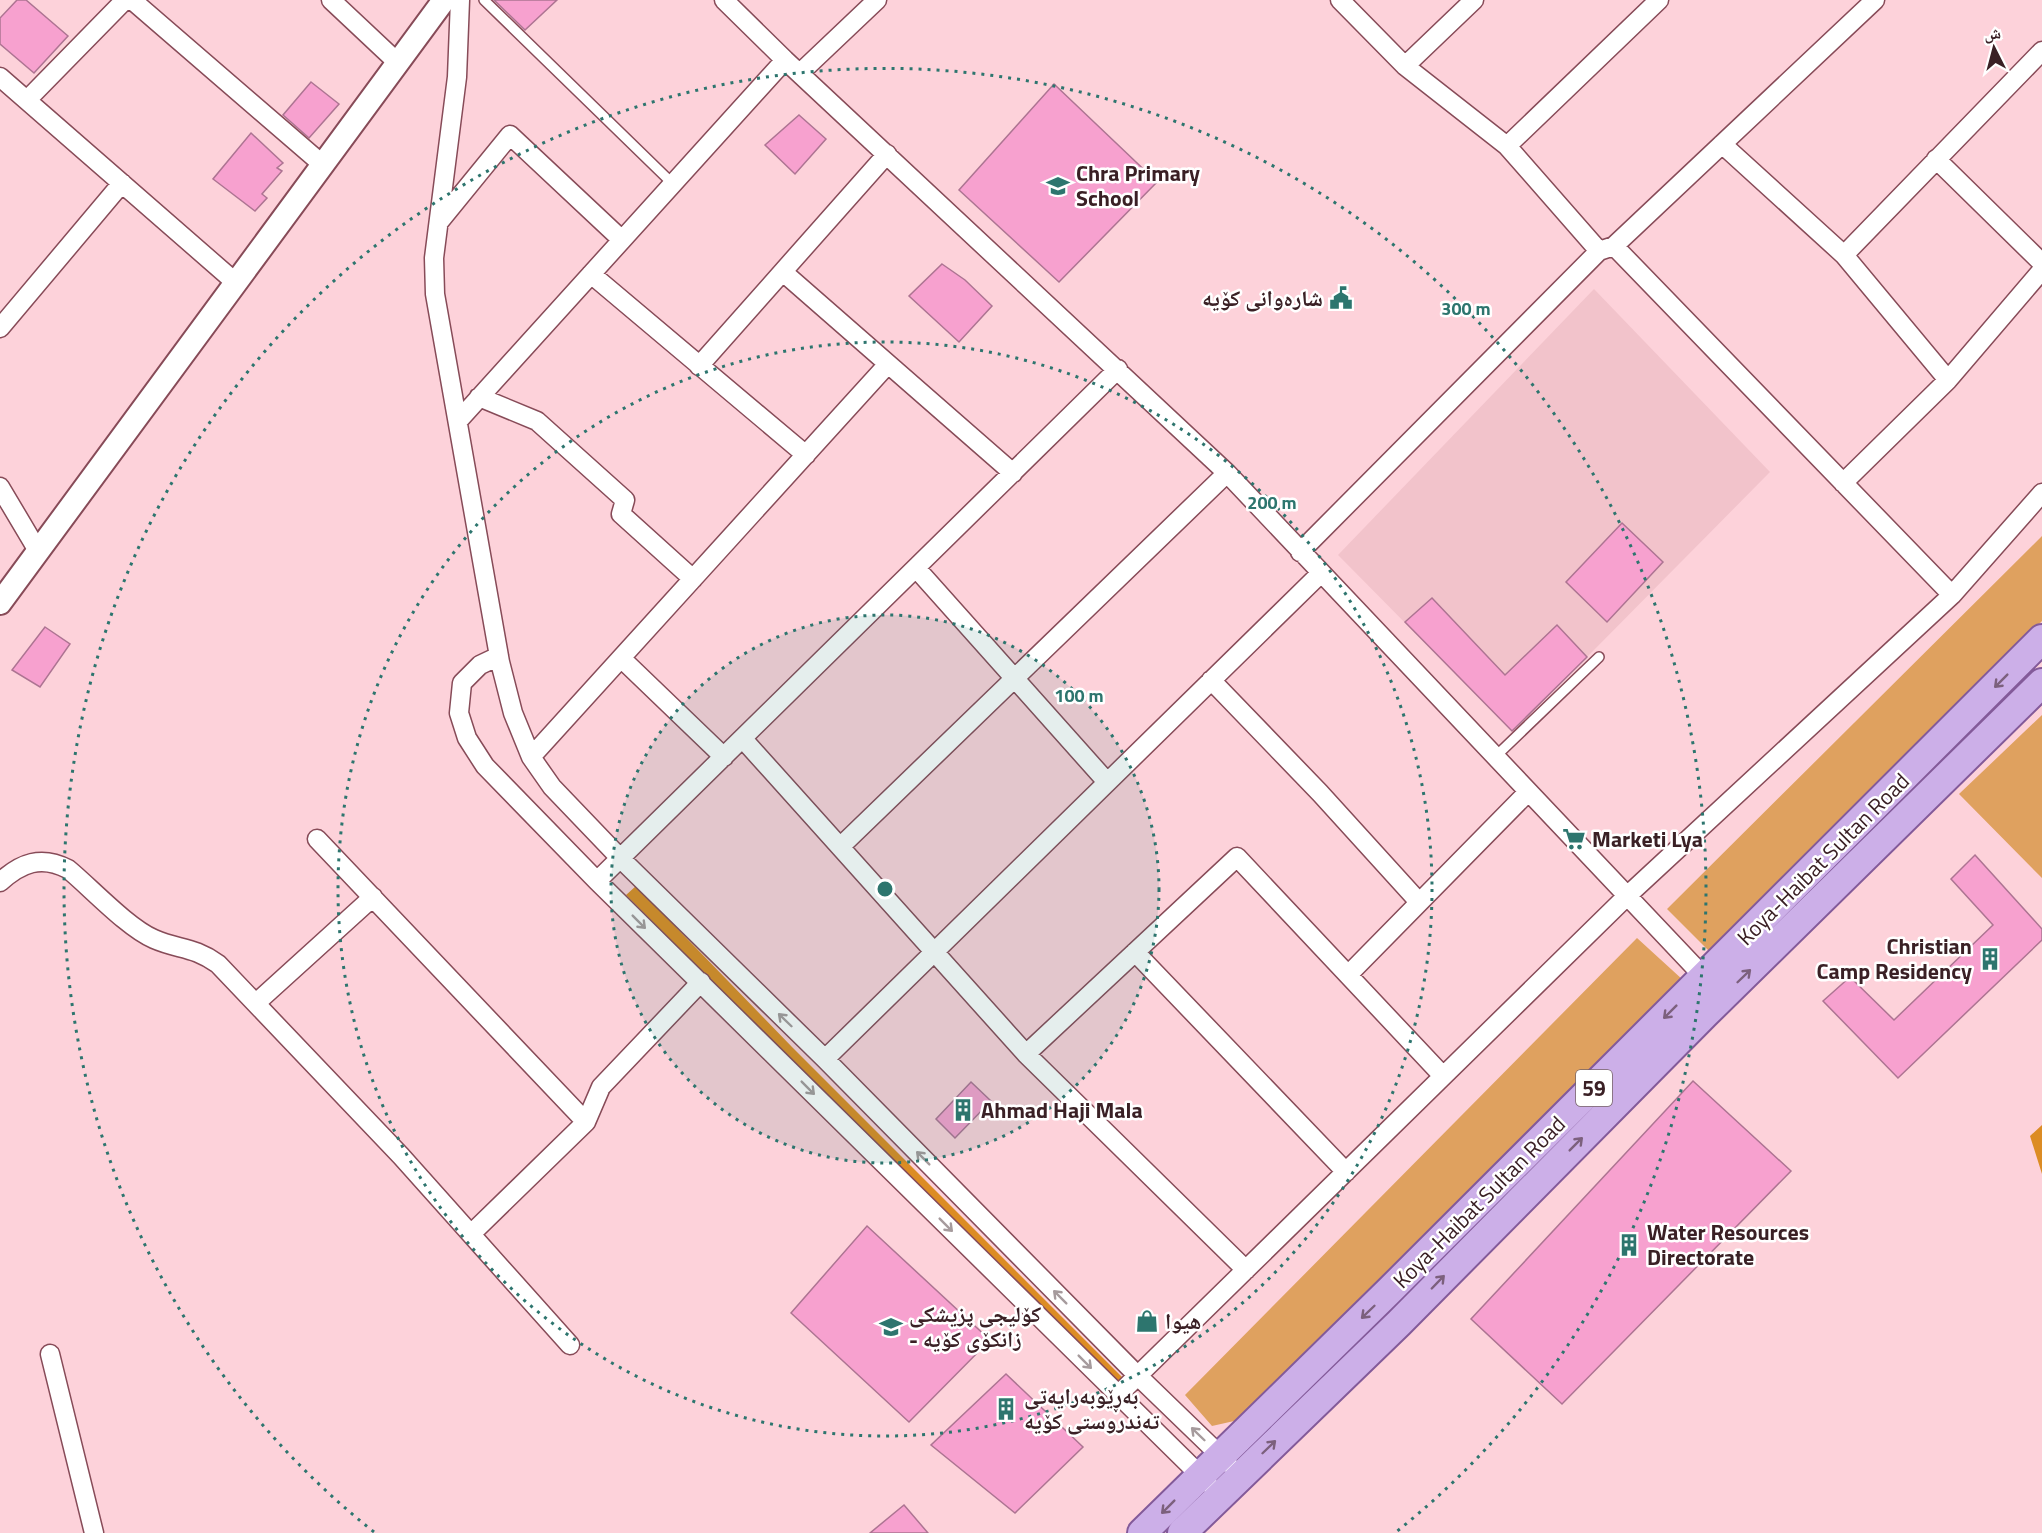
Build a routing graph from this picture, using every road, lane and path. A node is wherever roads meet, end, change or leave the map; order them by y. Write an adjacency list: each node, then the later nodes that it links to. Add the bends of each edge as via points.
1 (125, 0): 19 (street)
2 (132, 0): 24 (street)
3 (332, 0): 14 (street)
4 (444, 0): 14 (street)
5 (460, 0): 27 (street, via 454,112)
6 (484, 0): 26 (lane)
7 (724, 0): 13 (street)
8 (877, 0): 17 (street)
9 (1340, 0): 16 (street)
10 (1474, 0): 16 (street)
11 (1659, 0): 21 (street)
12 (1875, 0): 20 (street)
13 (785, 60): 17 (street); 26 (street)
14 (397, 62): 24 (street)
15 (2038, 63): 23 (street)
16 (1405, 66): 21 (street)
17 (800, 74): 22 (street)
18 (1, 79): 19 (street)
19 (27, 100): 25 (street)
20 (1722, 144): 29 (street); 30 (street)
21 (1507, 146): 29 (street)
22 (887, 154): 33 (street); 39 (street)
23 (1936, 159): 30 (street); 31 (street)
24 (322, 164): 35 (street)
25 (122, 183): 35 (street); 36 (street)
26 (673, 184): 28 (street)
27 (438, 224): 28 (street, via 510,135); 42 (street, via 435,294)
28 (622, 240): 34 (street)
29 (1606, 249): 46 (street); 50 (street)
30 (1844, 255): 40 (street)
31 (2042, 263)
32 (2042, 270): 40 (street)
33 (783, 272): 37 (street); 38 (street)
34 (591, 274): 38 (street); 41 (street)
35 (235, 282): 49 (street)
36 (0, 328)
37 (888, 364): 43 (street); 44 (street)
38 (699, 366): 43 (street)
39 (1118, 369): 44 (street); 45 (street)
40 (1948, 380): 46 (street)
41 (479, 398): 42 (street); 53 (street, via 537,421 625,500 621,514)
42 (459, 420): 57 (street)
43 (806, 455): 53 (street)
44 (1012, 473): 51 (street)
45 (1227, 473): 50 (street); 60 (street)
46 (1843, 483): 54 (street)
47 (0, 487): 49 (street)
48 (2042, 493): 54 (street)
49 (38, 551): 55 (street)
50 (1300, 552): 52 (street)
51 (915, 568): 60 (street); 63 (street)
52 (1320, 573): 61 (street); 66 (street)
53 (693, 579): 59 (street)
54 (1952, 595): 74 (street)
55 (0, 603)
56 (2042, 639): 82 (main road, Koya-Haibat Sultan Road / 59, one-way to 82)
57 (499, 656): 64 (street, via 513,713); 72 (street, via 480,664 462,684 459,713 466,738 485,766)
58 (1599, 657): 66 (lane)
59 (621, 658): 64 (street); 65 (street)
60 (1015, 679): 67 (street); 70 (street)
61 (1211, 680): 67 (street); 76 (street)
62 (2042, 683): 96 (main road, Koya-Haibat Sultan Road / 59, one-way to 62, via 1399,1323 1697,1022)
63 (743, 739): 65 (street); 70 (street)
64 (531, 757): 71 (street, via 552,787)
65 (724, 757): 71 (street)
66 (1494, 758): 68 (street)
67 (1107, 782): 78 (street)
68 (1527, 793): 74 (street); 76 (street)
69 (317, 839): 75 (street)
70 (840, 847): 78 (street)
71 (620, 858): 72 (street); 77 (street)
72 (597, 880): 80 (street, one-way to 80)
73 (0, 882): 84 (street, via 30,862 59,864 144,934 207,956)
74 (1627, 896): 82 (street); 87 (street)
75 (373, 897): 84 (street); 88 (street)
76 (1419, 902): 81 (street)
77 (705, 942): 80 (street); 86 (street, one-way to 77)
78 (934, 952): 85 (street); 86 (street)
79 (1136, 952): 81 (street, via 1237,857); 85 (street); 89 (street)
80 (682, 964): 83 (street)
81 (1348, 975): 87 (street)
82 (1705, 978): 96 (main road, Koya-Haibat Sultan Road / 59, one-way to 96)
83 (701, 982): 88 (street, via 601,1087); 95 (street, one-way to 95)
84 (256, 1003): 90 (street)
85 (1026, 1054): 91 (street)
86 (825, 1059): 94 (street, one-way to 86)
87 (1443, 1076): 89 (street)
88 (586, 1122): 90 (street)
89 (1346, 1172): 91 (street)
90 (471, 1234): 92 (street)
91 (1245, 1270): 94 (street)
92 (570, 1345)
93 (50, 1354): 98 (street)
94 (1138, 1376): 95 (street); 96 (street, one-way to 94)
95 (1118, 1395): 97 (street)
96 (1231, 1465): 97 (main road, Koya-Haibat Sultan Road / 59)
97 (1210, 1484): 99 (main road, Koya-Haibat Sultan Road / 59, one-way to 99); 100 (main road, Koya-Haibat Sultan Road / 59)
98 (94, 1533)
99 (1142, 1533)
100 (1182, 1533)

